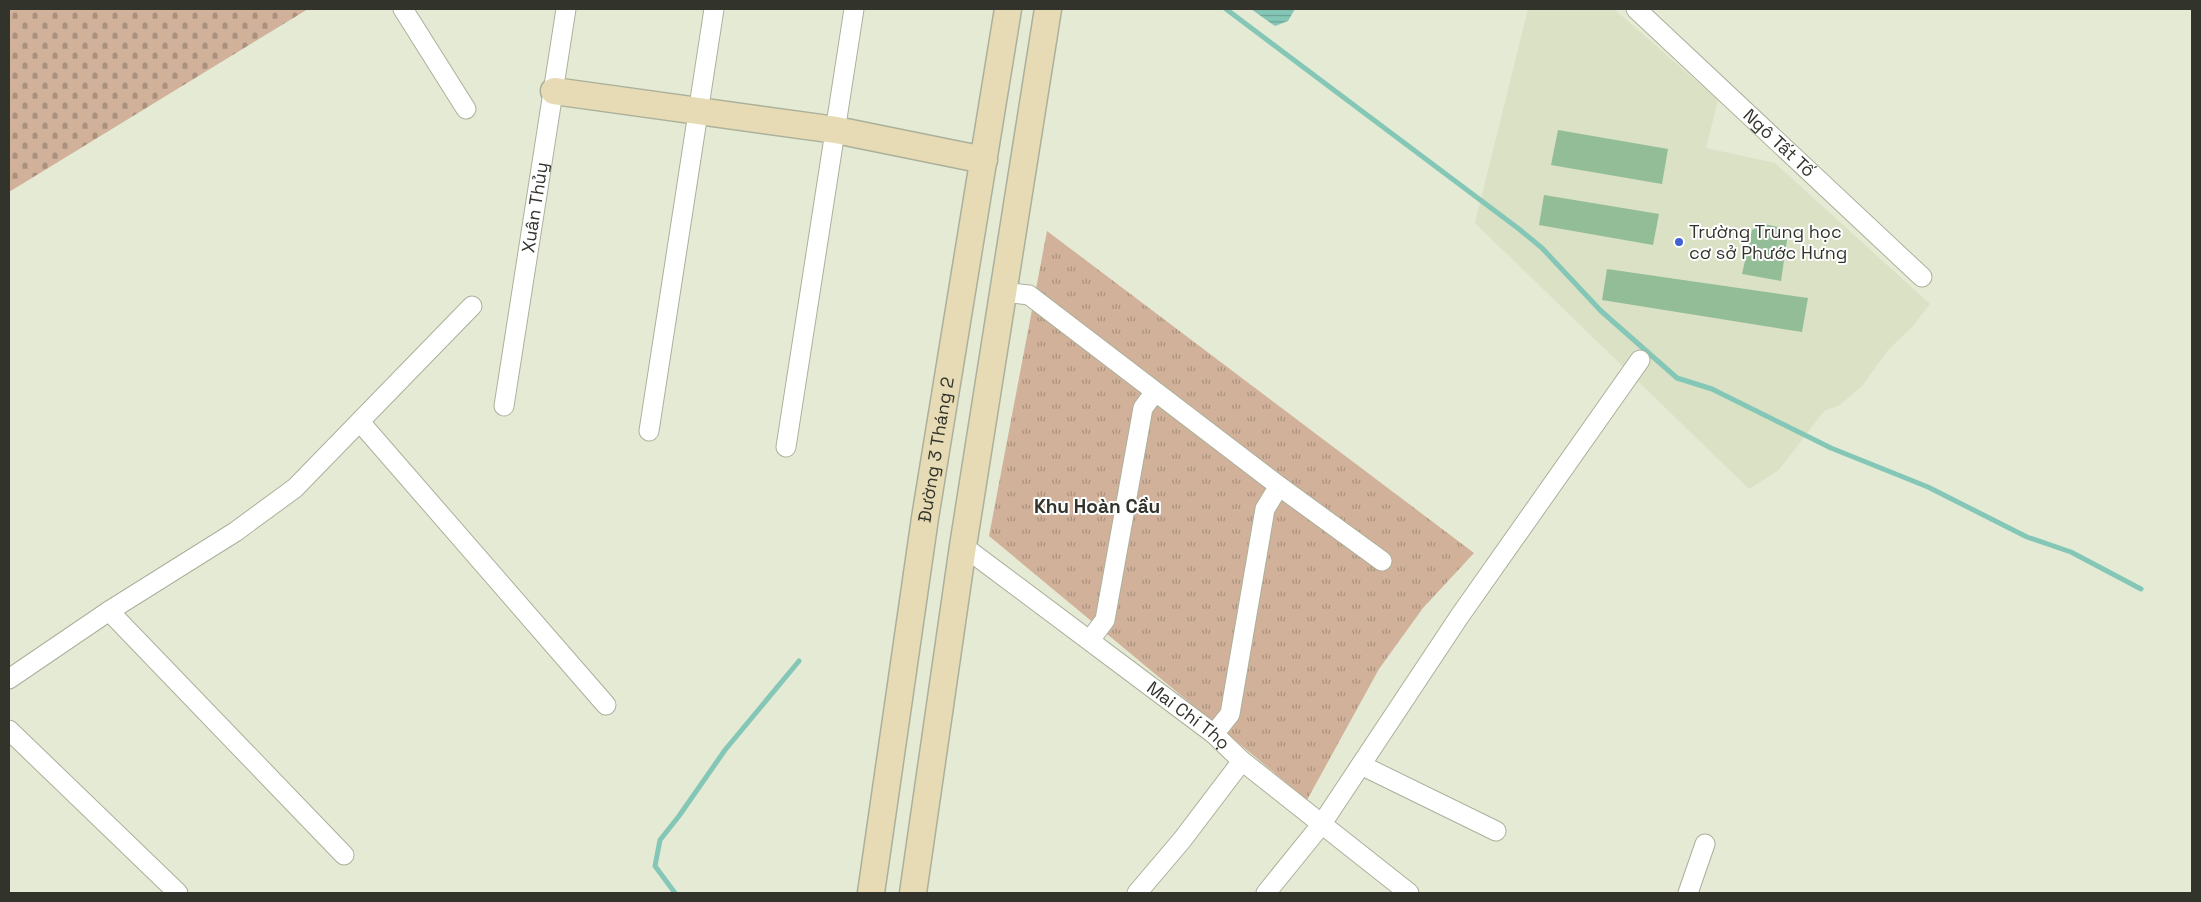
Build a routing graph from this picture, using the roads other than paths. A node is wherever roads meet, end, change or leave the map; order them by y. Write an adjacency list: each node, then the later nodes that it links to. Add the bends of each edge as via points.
1 (403, 9): 9 (street)
2 (566, 9): 8 (street, Xuân Thủy)
3 (714, 9): 10 (street)
4 (854, 9): 11 (street)
5 (1008, 9): 12 (main road, Đường 3 Tháng 2)
6 (1048, 9): 14 (main road)
7 (1636, 9): 13 (street, Ngô Tất Tố)
8 (554, 90): 10 (main road); 18 (street, Xuân Thủy)
9 (466, 109)
10 (697, 111): 11 (main road); 20 (street)
11 (836, 130): 12 (main road); 21 (street)
12 (984, 160): 35 (main road, Đường 3 Tháng 2, via 925,518)
13 (1922, 277)
14 (1002, 292): 17 (street, via 1029,294); 23 (main road)
15 (472, 306): 19 (street)
16 (1640, 360): 32 (street, via 1459,617)
17 (1155, 392): 22 (street); 26 (street, via 1143,408 1105,620)
18 (504, 406)
19 (360, 422): 25 (street, via 295,488 268,509); 28 (street)
20 (649, 431)
21 (786, 447)
22 (1279, 486): 24 (street); 30 (street, via 1265,509 1230,714)
23 (963, 546): 26 (street, Mai Chí Thọ); 36 (main road)
24 (1382, 561)
25 (109, 611): 27 (street); 38 (street)
26 (1090, 640): 30 (street, Mai Chí Thọ)
27 (9, 679)
28 (606, 705)
29 (9, 730): 39 (street)
30 (1214, 734): 31 (street, Mai Chí Thọ)
31 (1242, 761): 33 (street, Mai Chí Thọ); 42 (street)
32 (1361, 765): 33 (street); 34 (street)
33 (1321, 825): 43 (street); 44 (street, Mai Chí Thọ)
34 (1496, 831)
35 (881, 832): 36 (main road); 40 (main road, Đường 3 Tháng 2)
36 (922, 837): 41 (main road)
37 (1705, 844): 45 (street)
38 (344, 855)
39 (178, 893)
40 (871, 893)
41 (913, 893)
42 (1137, 893)
43 (1266, 893)
44 (1409, 893)
45 (1688, 893)

